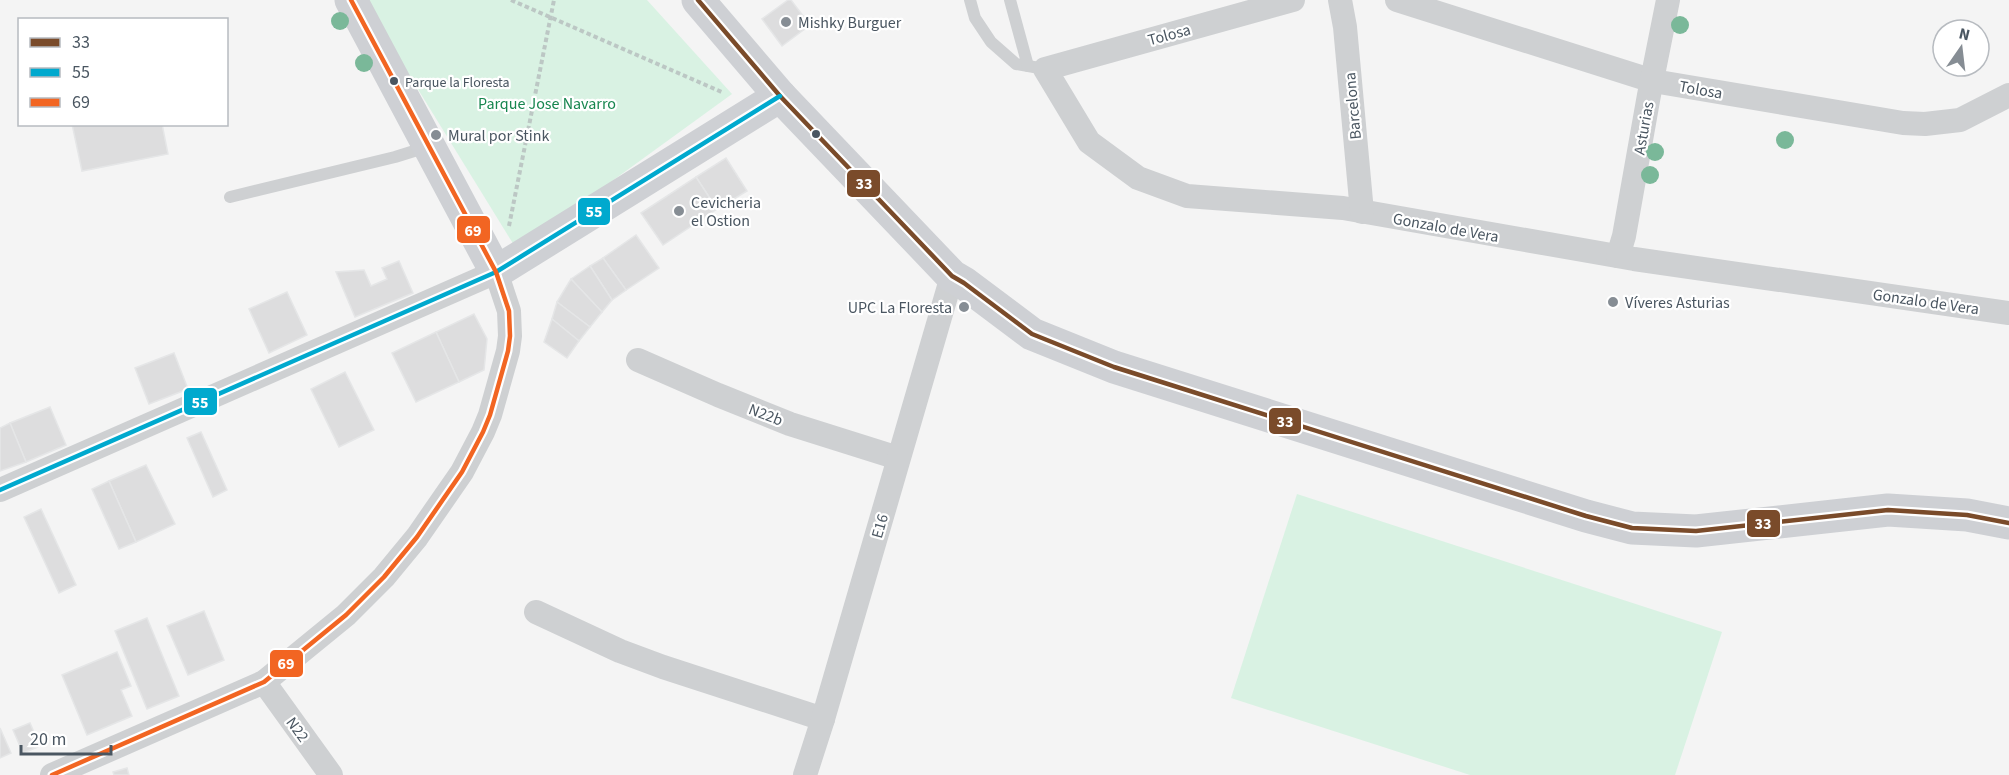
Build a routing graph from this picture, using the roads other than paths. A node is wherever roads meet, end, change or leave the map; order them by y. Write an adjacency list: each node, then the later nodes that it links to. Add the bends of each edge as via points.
1 (351, 0): 13 (street)
2 (698, 0): 12 (street)
3 (970, 0): 9 (lane, via 975,18 991,42 1016,64)
4 (1010, 0): 9 (lane)
5 (1293, 0): 9 (street, Tolosa)
6 (1340, 0): 15 (street, Barcelona)
7 (1397, 0): 10 (street, Tolosa)
8 (1668, 0): 10 (street, Asturias)
9 (1037, 68): 15 (street, Gonzalo de Vera, via 1089,142 1138,178 1187,196)
10 (1653, 81): 11 (street, Tolosa, via 1925,124 1960,120); 16 (street, Asturias)
11 (2009, 95)
12 (780, 96): 17 (street); 18 (street)
13 (428, 146): 14 (lane); 17 (street)
14 (230, 197)
15 (1362, 212): 16 (street, Gonzalo de Vera)
16 (1618, 256): 19 (street, Gonzalo de Vera)
17 (496, 272): 22 (street); 25 (street, via 509,311 509,344 490,415 462,472 384,577 346,615)
18 (952, 276): 21 (street, E16); 23 (street, via 1032,334 1114,367 1632,528 1696,531 1888,510 1967,515)
19 (2009, 313)
20 (638, 360): 21 (street, N22b, via 790,424)
21 (898, 458): 26 (street, E16)
22 (0, 490)
23 (2009, 523)
24 (536, 612): 26 (street, via 652,663)
25 (264, 682): 27 (street); 28 (street, N22)
26 (824, 719): 29 (street, E16)
27 (56, 774)
28 (331, 775)
29 (805, 775)

